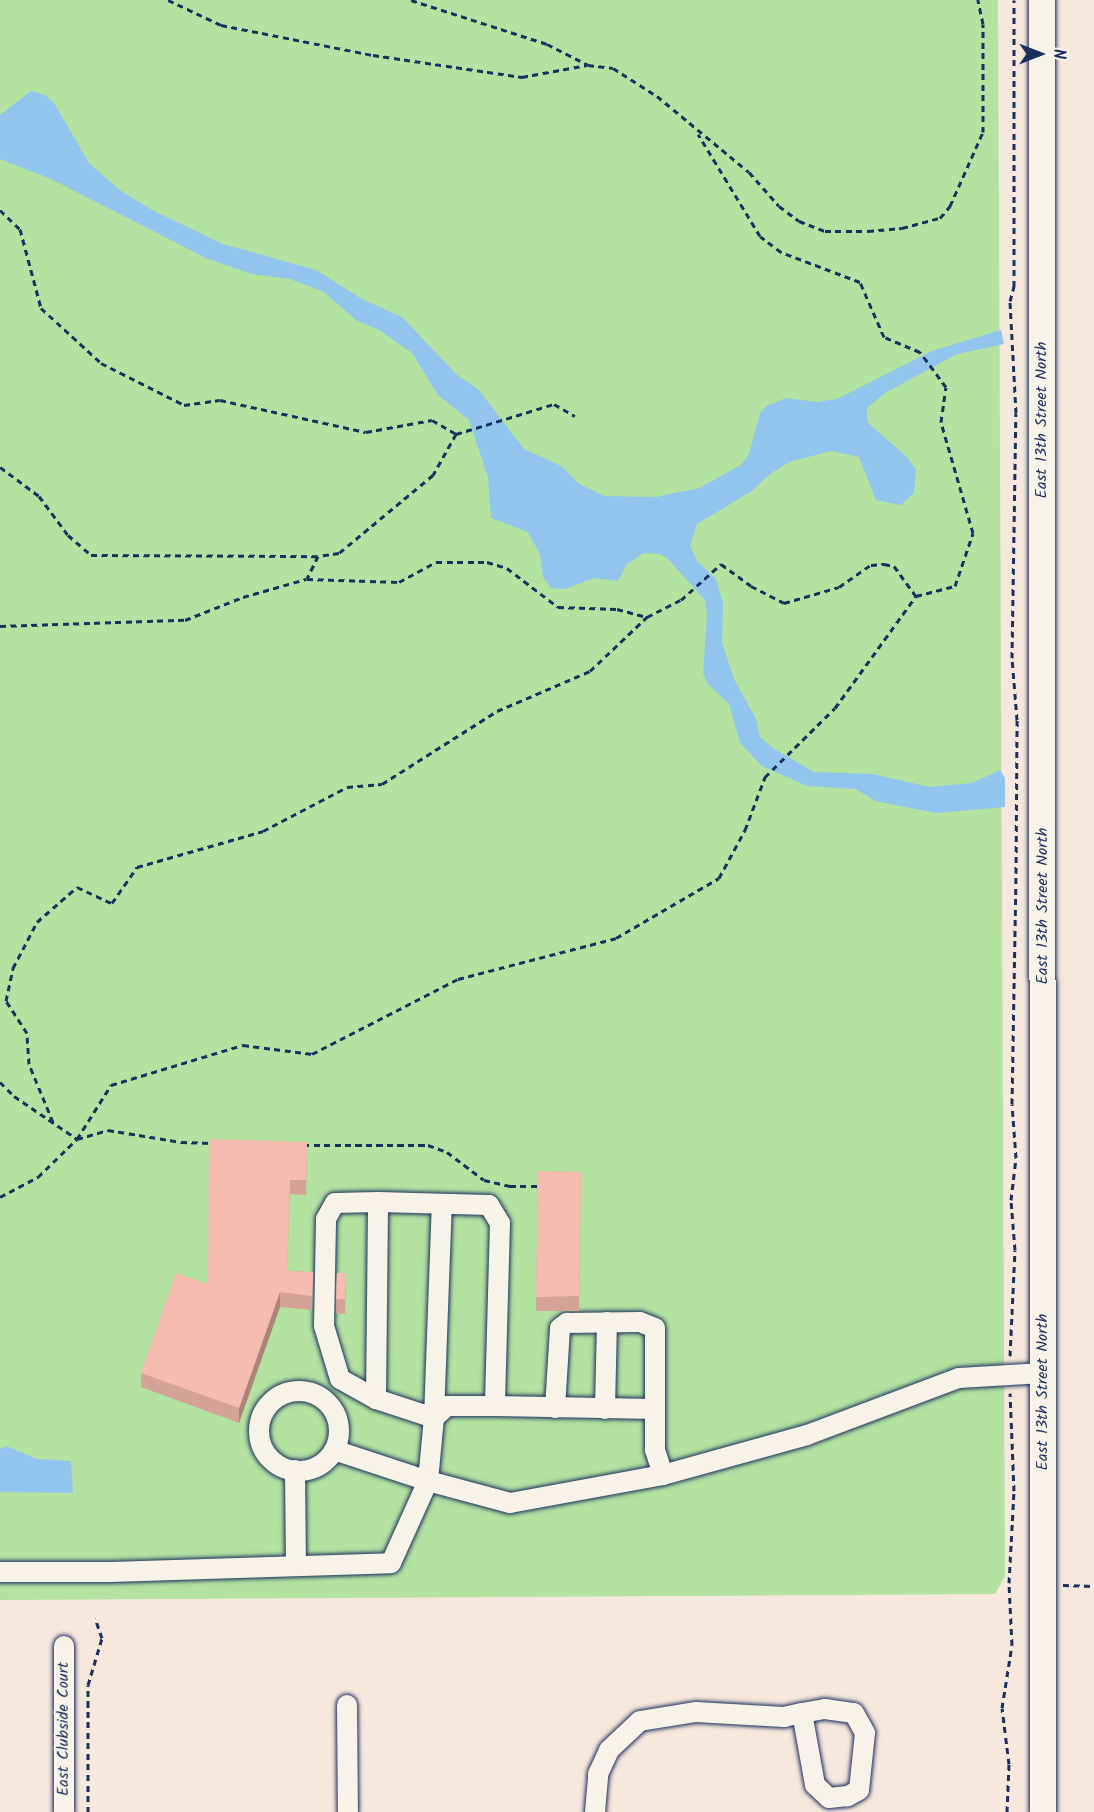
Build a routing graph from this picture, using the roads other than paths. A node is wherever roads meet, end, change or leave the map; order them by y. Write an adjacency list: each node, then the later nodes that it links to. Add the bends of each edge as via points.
1 (1042, 0): 5 (main road, East 13th Street North)
2 (378, 1202): 3 (street); 6 (street); 6 (street, via 334,1203 326,1219 324,1326 340,1379)
3 (442, 1204): 7 (street, via 489,1205 500,1223); 11 (street)
4 (607, 1322): 8 (street, via 567,1323 560,1328); 9 (street); 10 (street, via 640,1322 655,1328)
5 (1043, 1373): 14 (street, via 959,1378 807,1435); 24 (main road, East 13th Street North)
6 (376, 1399): 11 (street)
7 (495, 1406): 8 (street); 11 (street, via 447,1406)
8 (555, 1408): 9 (street)
9 (605, 1408): 10 (street)
10 (655, 1409): 14 (street, via 655,1450)
11 (434, 1418): 15 (street)
12 (334, 1450): 13 (street, via 314,1468); 13 (street, via 338,1425 326,1402 303,1391 278,1397 261,1417 261,1443 276,1464); 15 (street, via 399,1475)
13 (295, 1470): 16 (street)
14 (663, 1475): 15 (street, via 510,1503)
15 (428, 1481): 16 (street, via 391,1563)
16 (296, 1563): 17 (street, via 110,1572)
17 (0, 1572)
18 (64, 1646): 21 (street, East Clubside Court)
19 (347, 1705): 22 (street)
20 (802, 1713): 20 (street, via 815,1785 828,1798 859,1790 866,1733 854,1713 825,1709); 23 (street, via 784,1717 696,1712 640,1721 609,1750 598,1774)
21 (64, 1812)
22 (348, 1812)
23 (595, 1812)
24 (1043, 1812)

